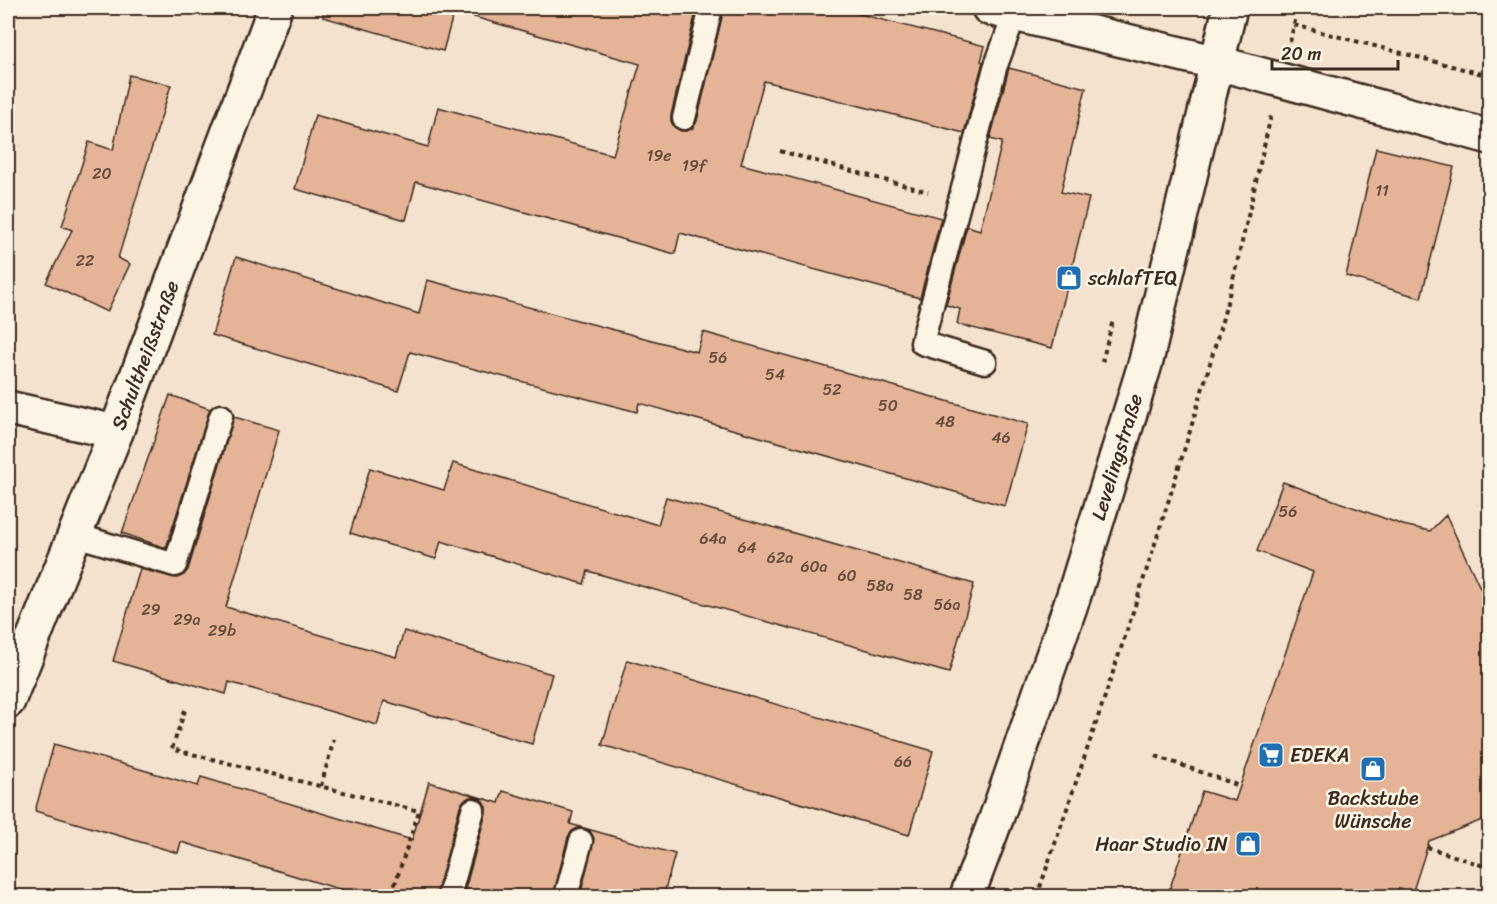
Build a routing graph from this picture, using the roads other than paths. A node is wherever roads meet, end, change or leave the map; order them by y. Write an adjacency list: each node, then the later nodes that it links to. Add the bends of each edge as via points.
1 (275, 8): 11 (street, Schultheißstraße)
2 (711, 8): 6 (lane)
3 (1230, 8): 5 (street, Levelingstraße)
4 (1002, 10): 5 (street); 8 (lane, via 995,68 922,343)
5 (1218, 63): 7 (street); 18 (street, Levelingstraße, via 1146,361 1074,595)
6 (684, 118)
7 (1490, 137)
8 (985, 362)
9 (8, 408): 11 (street)
10 (221, 416): 12 (lane, via 175,565)
11 (116, 432): 12 (street, Schultheißstraße)
12 (76, 535): 13 (street, Schultheißstraße)
13 (8, 701)
14 (473, 810): 16 (lane)
15 (581, 841): 17 (lane)
16 (449, 897)
17 (566, 897)
18 (967, 897)

